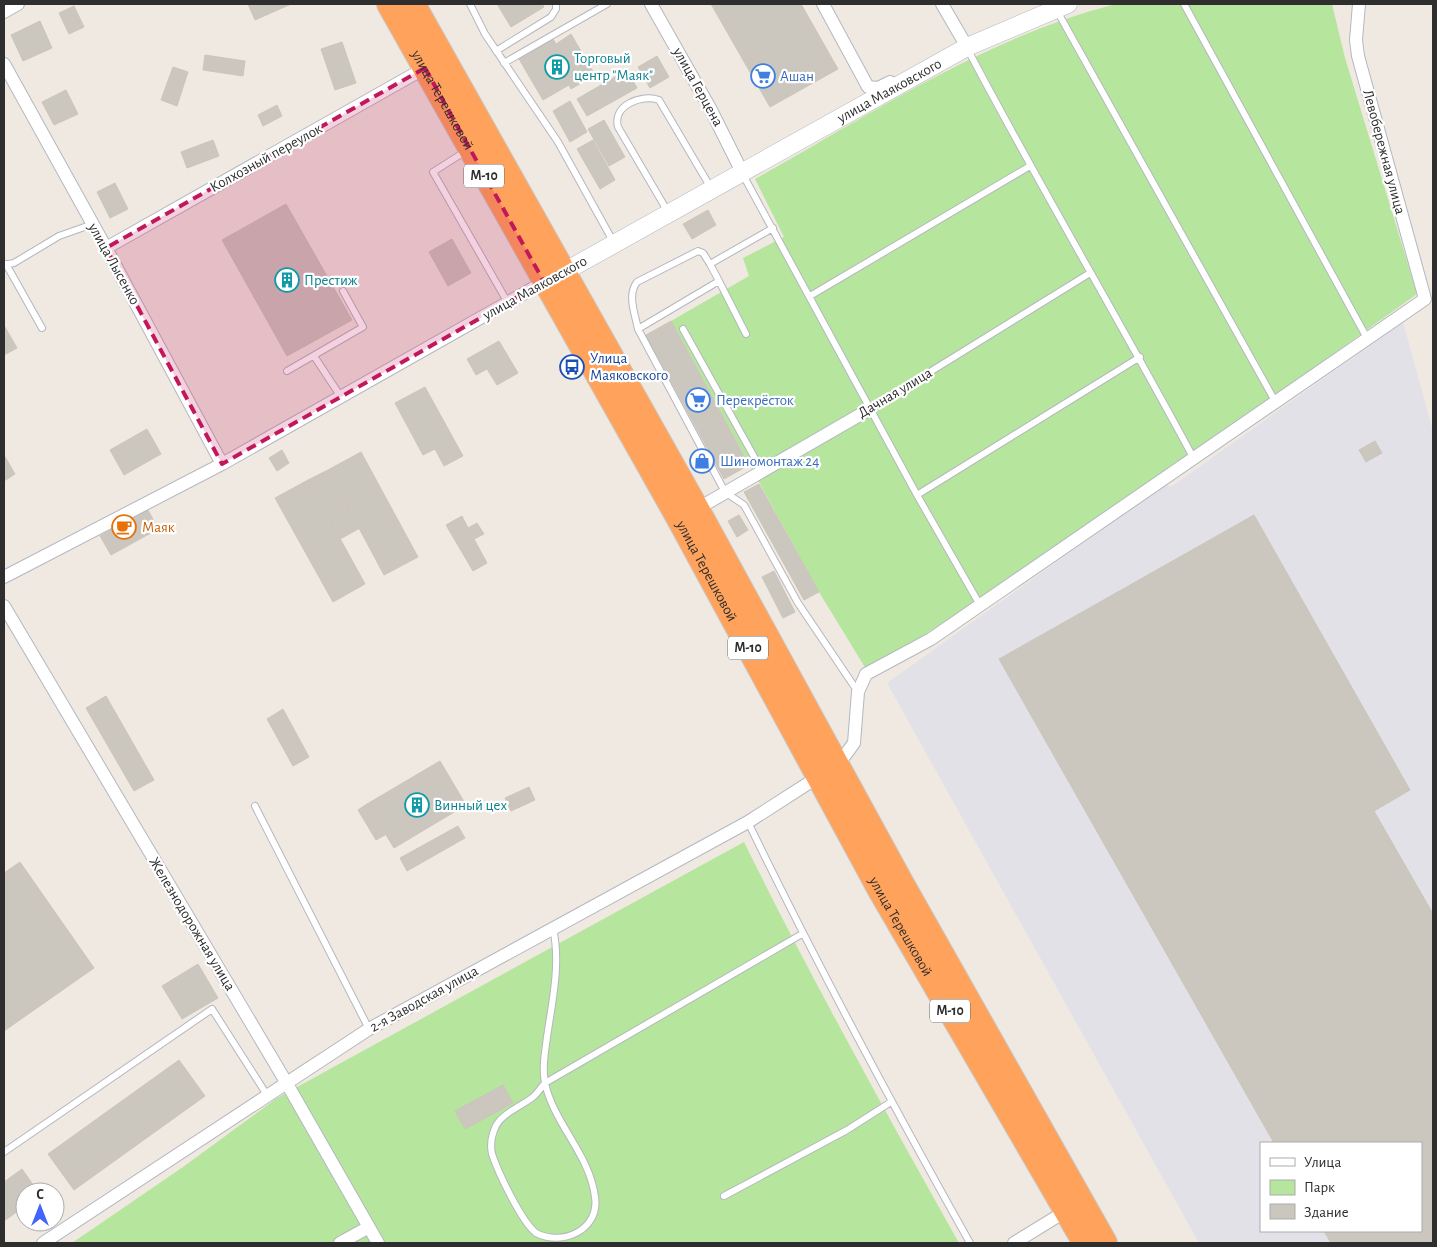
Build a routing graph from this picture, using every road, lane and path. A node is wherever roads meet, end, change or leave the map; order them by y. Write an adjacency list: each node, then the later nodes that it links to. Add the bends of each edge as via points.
1 (18, 4): 13 (street)
2 (389, 4): 19 (highway, улица Терешковой / М-10)
3 (413, 4): 32 (highway, улица Терешковой / М-10)
4 (470, 4): 15 (lane)
5 (556, 4): 15 (lane, via 551,17)
6 (607, 4): 17 (lane)
7 (651, 4): 22 (street, улица Герцена)
8 (823, 4): 16 (street, via 868,87 878,88 926,62)
9 (942, 4): 14 (street)
10 (1184, 4): 42 (lane)
11 (1359, 4): 36 (street, Левобережная улица, via 1358,56)
12 (1062, 6): 14 (street, улица Маяковского); 47 (lane)
13 (4, 12)
14 (967, 47): 16 (street, улица Маяковского); 21 (lane)
15 (496, 51): 17 (lane)
16 (947, 58): 22 (street, улица Маяковского)
17 (504, 63): 27 (lane, via 558,142)
18 (4, 64): 25 (street, улица Лысенко)
19 (425, 68): 20 (highway, улица Терешковой / М-10); 28 (street, Колхозный переулок)
20 (469, 149): 32 (highway, улица Терешковой / М-10); 37 (lane, via 433,172)
21 (1030, 166): 31 (lane); 35 (lane)
22 (742, 172): 23 (street, улица Маяковского); 26 (lane)
23 (711, 189): 24 (street, улица Маяковского); 24 (lane, via 659,100 644,97 620,109 618,127)
24 (669, 213): 27 (street, улица Маяковского)
25 (93, 224): 28 (street, улица Лысенко); 29 (lane, via 59,236 14,263)
26 (773, 228): 30 (lane); 35 (lane)
27 (614, 244): 32 (street, улица Маяковского)
28 (106, 248): 50 (street, улица Лысенко)
29 (5, 264): 38 (lane)
30 (710, 264): 33 (lane); 39 (lane, via 698,251 637,282 632,288 632,301)
31 (1090, 273): 44 (lane); 48 (lane, Дачная улица)
32 (554, 277): 37 (street, улица Маяковского); 54 (highway, улица Терешковой / М-10); 59 (highway, улица Терешковой / М-10, via 674,511)
33 (719, 281): 39 (lane); 41 (lane)
34 (344, 291): 43 (lane, via 363,327)
35 (810, 296): 48 (lane)
36 (1429, 301): 42 (street)
37 (508, 302): 46 (street, улица Маяковского)
38 (42, 328)
39 (638, 329): 52 (lane)
40 (683, 329): 51 (lane)
41 (746, 334)
42 (1368, 338): 47 (street)
43 (314, 356): 45 (lane); 46 (lane)
44 (1140, 357): 49 (lane); 53 (lane)
45 (287, 371)
46 (341, 397): 50 (street, улица Маяковского)
47 (1275, 401): 49 (street)
48 (870, 409): 51 (street, Дачная улица); 53 (lane)
49 (1194, 459): 56 (street)
50 (222, 464): 55 (street, улица Маяковского)
51 (762, 471): 52 (street, Дачная улица)
52 (725, 492): 54 (street, Дачная улица); 58 (lane, via 744,505 798,603)
53 (917, 495): 56 (lane)
54 (697, 509): 59 (highway, улица Терешковой / М-10)
55 (4, 577)
56 (980, 605): 58 (street, via 931,639 866,674)
57 (4, 606): 65 (street, Железнодорожная улица)
58 (858, 692): 59 (street, 2-я Заводская улица, via 854,743)
59 (827, 770): 61 (street, 2-я Заводская улица); 71 (highway, улица Терешковой / М-10, via 881,892); 79 (highway, улица Терешковой / М-10)
60 (255, 806): 64 (lane)
61 (748, 822): 62 (street, 2-я Заводская улица); 63 (lane)
62 (553, 928): 64 (street, 2-я Заводская улица); 66 (lane, via 557,958 544,1064)
63 (802, 934): 66 (lane); 68 (lane)
64 (369, 1029): 65 (street, 2-я Заводская улица)
65 (286, 1082): 67 (street, 2-я Заводская улица); 72 (street, Железнодорожная улица)
66 (545, 1083): 66 (lane, via 534,1096 496,1125 492,1153 518,1210 536,1233 555,1242 574,1239 587,1230 594,1216 596,1198 585,1166)
67 (267, 1095): 69 (lane, via 212,1008); 73 (street, 2-я Заводская улица)
68 (891, 1102): 70 (lane, via 847,1130); 76 (lane)
69 (4, 1152)
70 (724, 1196)
71 (1066, 1211): 77 (street); 78 (highway, улица Терешковой / М-10)
72 (369, 1227): 74 (street); 75 (street, Железнодорожная улица)
73 (43, 1243)
74 (340, 1243)
75 (378, 1243)
76 (970, 1243)
77 (1014, 1243)
78 (1085, 1243)
79 (1105, 1243)

